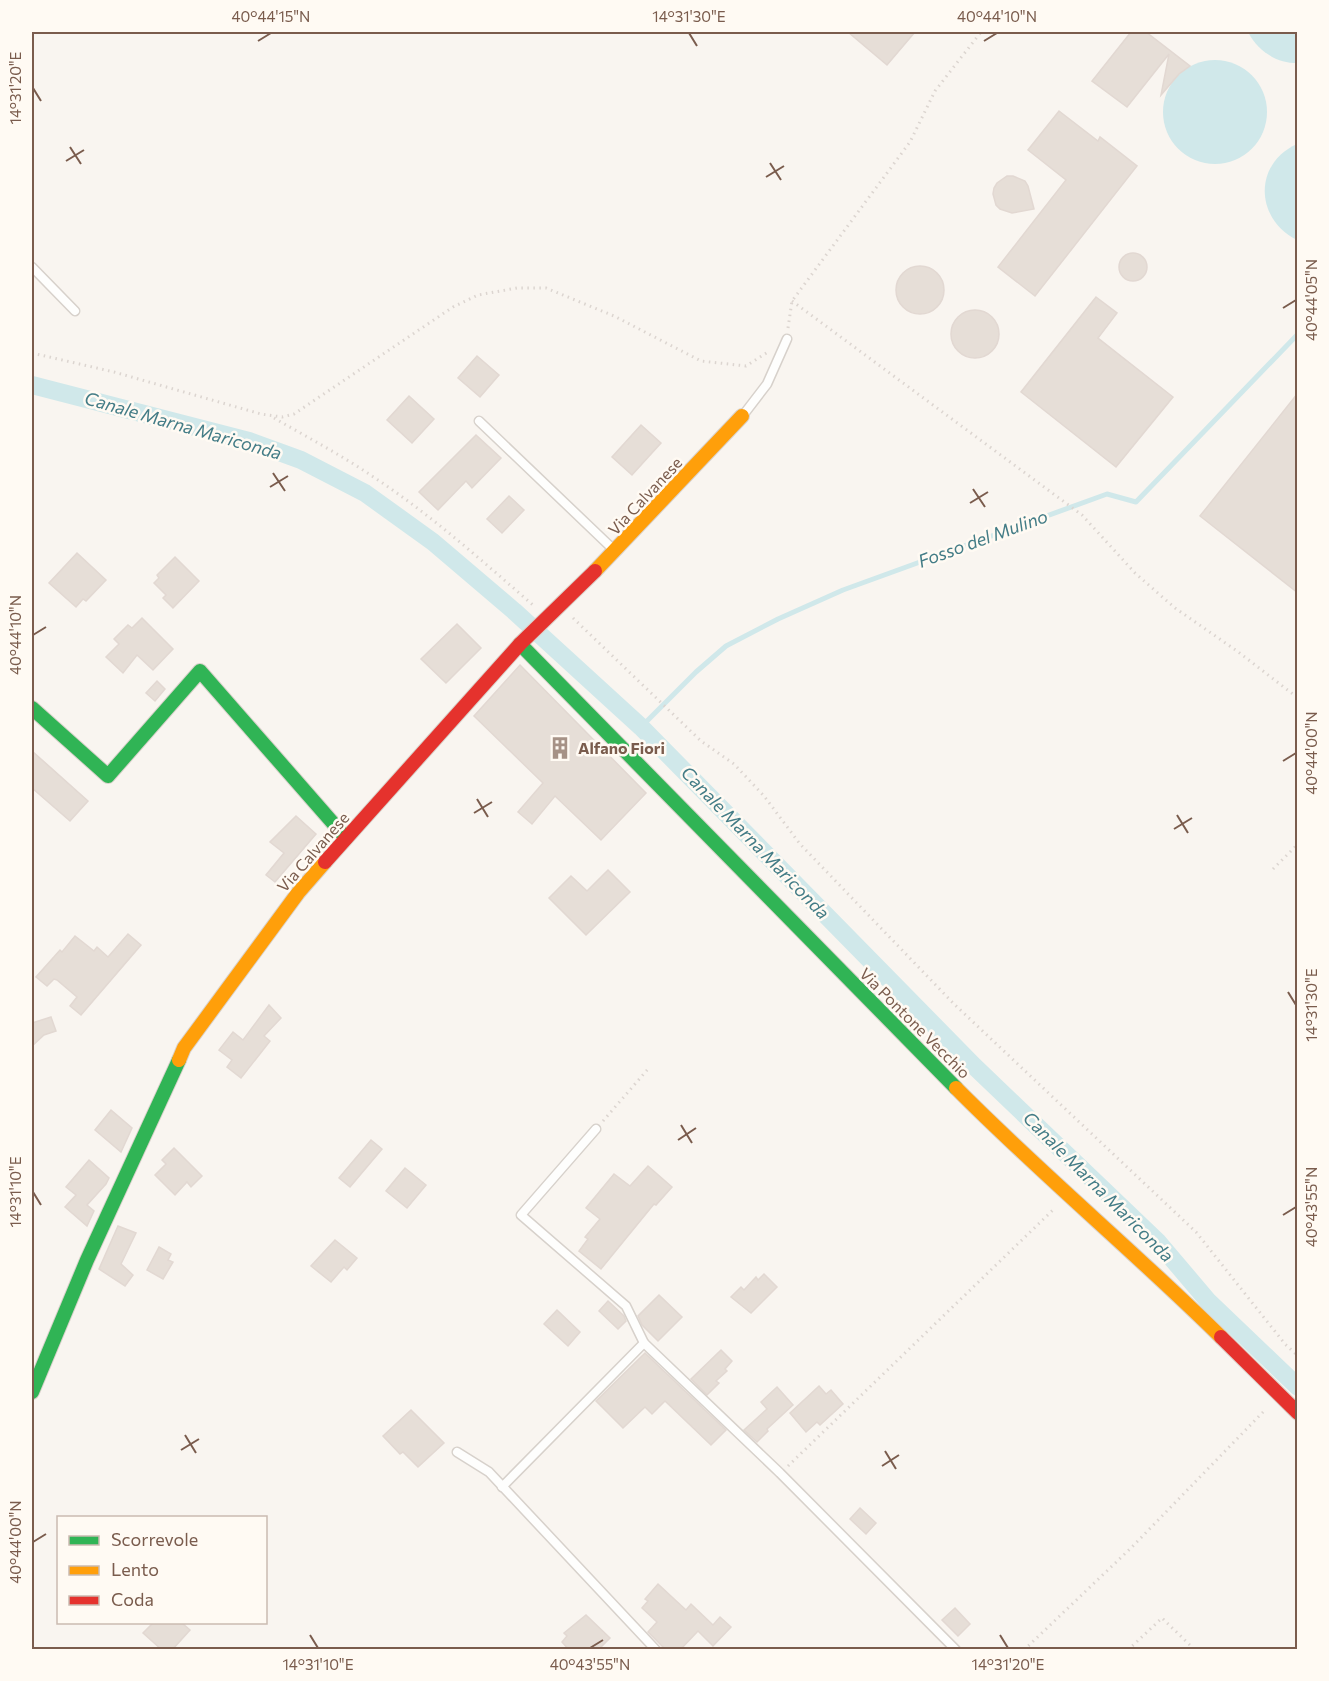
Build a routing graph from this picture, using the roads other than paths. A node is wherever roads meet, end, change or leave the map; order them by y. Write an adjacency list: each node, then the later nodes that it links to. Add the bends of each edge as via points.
1 (32, 267): 2 (lane)
2 (75, 311)
3 (787, 339): 4 (lane, via 767,384)
4 (742, 416): 6 (street, Via Calvanese)
5 (479, 421): 6 (lane)
6 (616, 551): 7 (street, Via Calvanese)
7 (523, 642): 9 (street, Via Calvanese); 13 (street, Via Pontone Vecchio, via 997,1130 1185,1301)
8 (32, 708): 9 (street, via 108,776 200,671)
9 (346, 838): 12 (street, Via Calvanese, via 298,893 184,1048 87,1260)
10 (596, 1129): 11 (lane, via 521,1215 626,1306)
11 (644, 1343): 15 (lane); 17 (lane)
12 (32, 1392)
13 (1298, 1413)
14 (457, 1452): 15 (lane, via 489,1472)
15 (502, 1487): 16 (lane)
16 (656, 1650)
17 (956, 1650)

